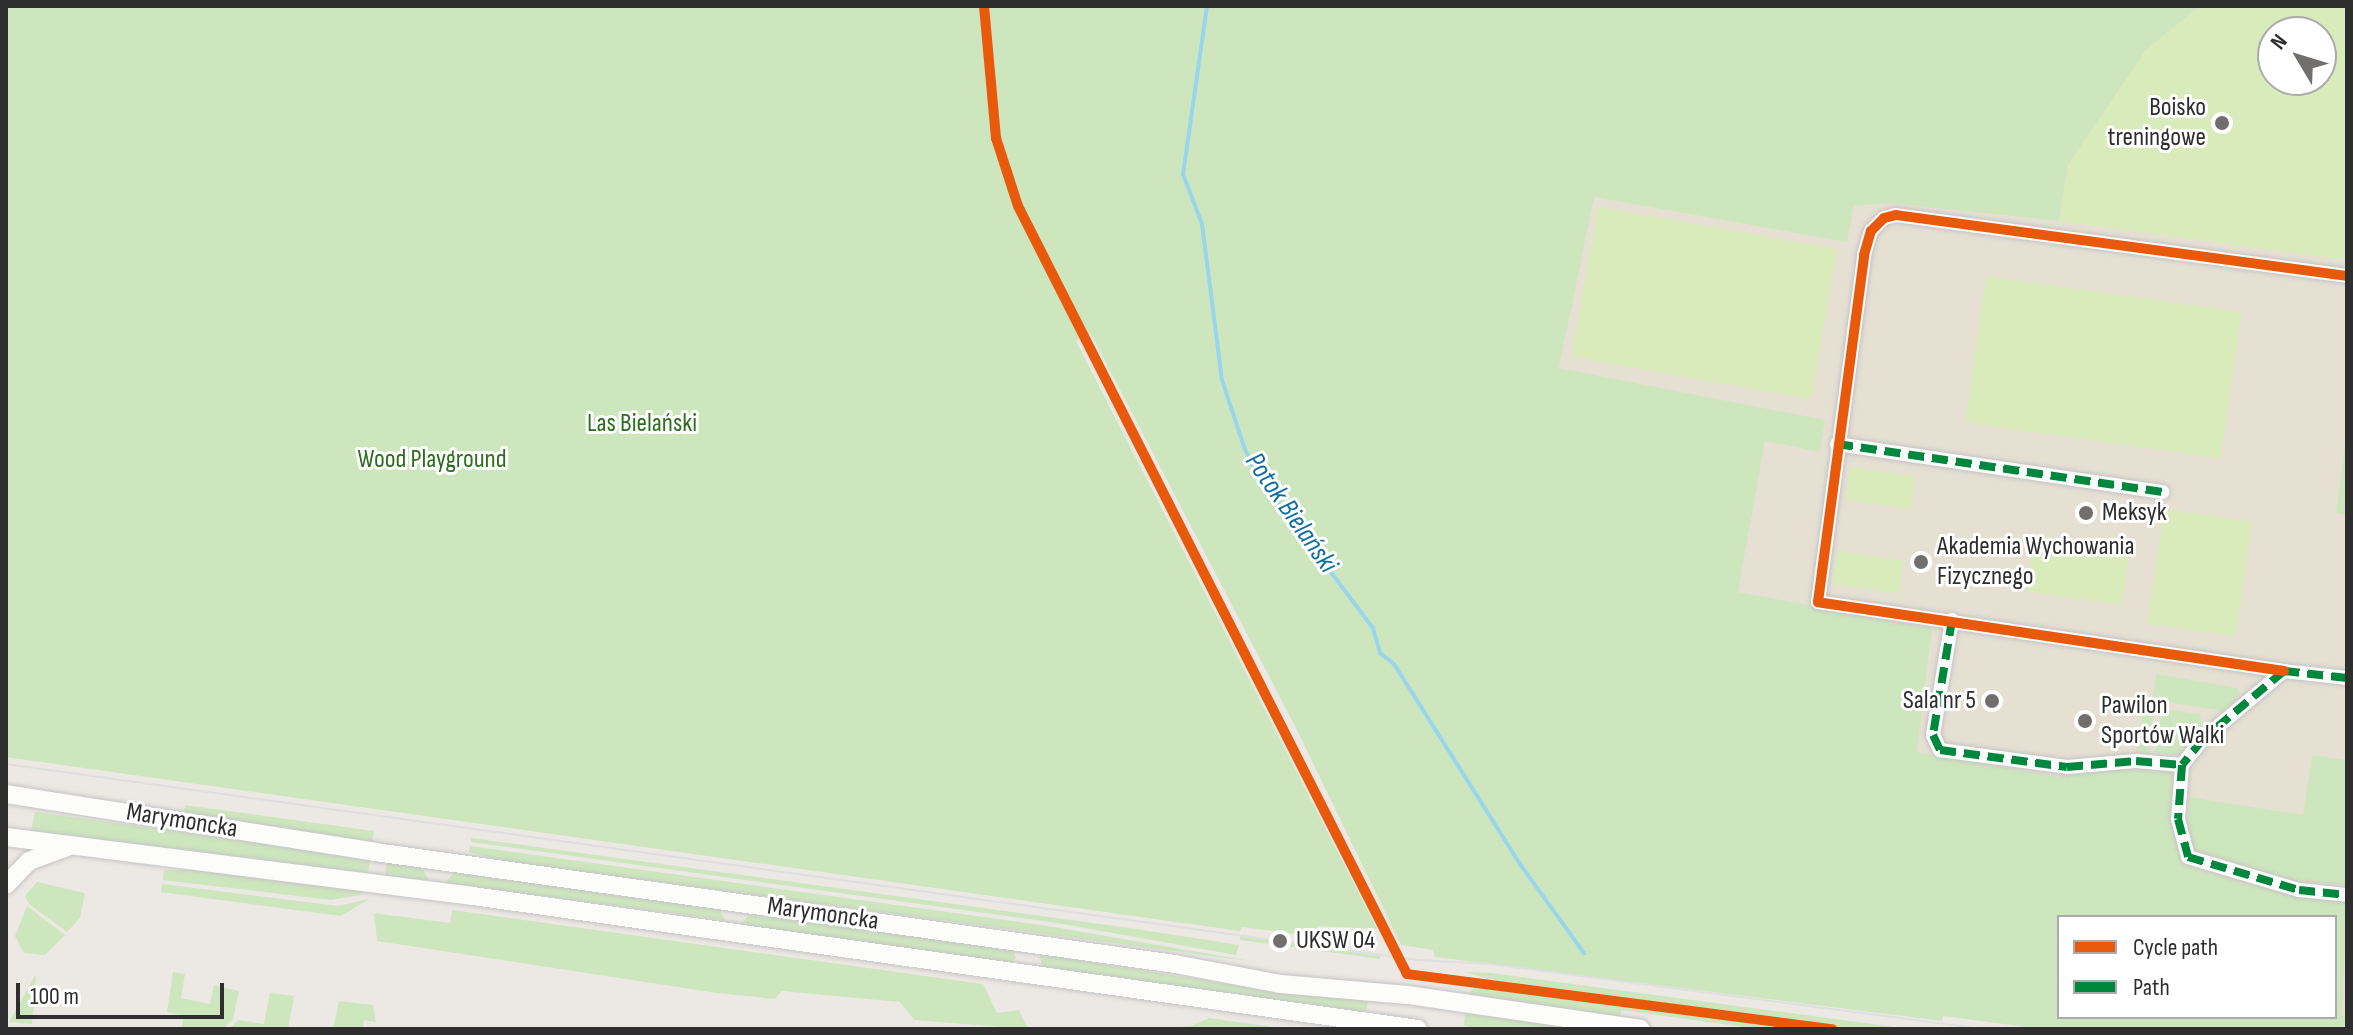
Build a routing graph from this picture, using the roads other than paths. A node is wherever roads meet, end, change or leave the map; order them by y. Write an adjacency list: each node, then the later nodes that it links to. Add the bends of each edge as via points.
1 (2347, 276): 2 (street, via 1931,219 1884,218 1866,243)
2 (1837, 444): 3 (street); 4 (street, via 1818,602)
3 (2162, 492)
4 (1952, 620): 5 (street); 7 (street, via 1933,735 1940,750 2067,767 2136,761)
5 (2284, 671): 6 (street); 7 (street, via 2203,739)
6 (2347, 678)
7 (2182, 765): 14 (street, via 2178,819 2188,857 2299,890)
8 (6, 794): 11 (main road, Marymoncka)
9 (6, 837): 10 (main road, Marymoncka)
10 (73, 845): 12 (main road, via 27,862); 13 (main road, Marymoncka)
11 (440, 860): 13 (main road); 15 (main road, Marymoncka)
12 (6, 885)
13 (436, 891): 16 (main road, Marymoncka)
14 (2347, 895)
15 (736, 901): 16 (main road); 17 (main road, Marymoncka)
16 (731, 932): 18 (main road, Marymoncka)
17 (1028, 943): 18 (main road); 19 (main road, Marymoncka, via 1292,986)
18 (1024, 973): 20 (main road, Marymoncka)
19 (1408, 995): 20 (main road); 21 (main road, Marymoncka)
20 (1410, 1028)
21 (1641, 1029)

